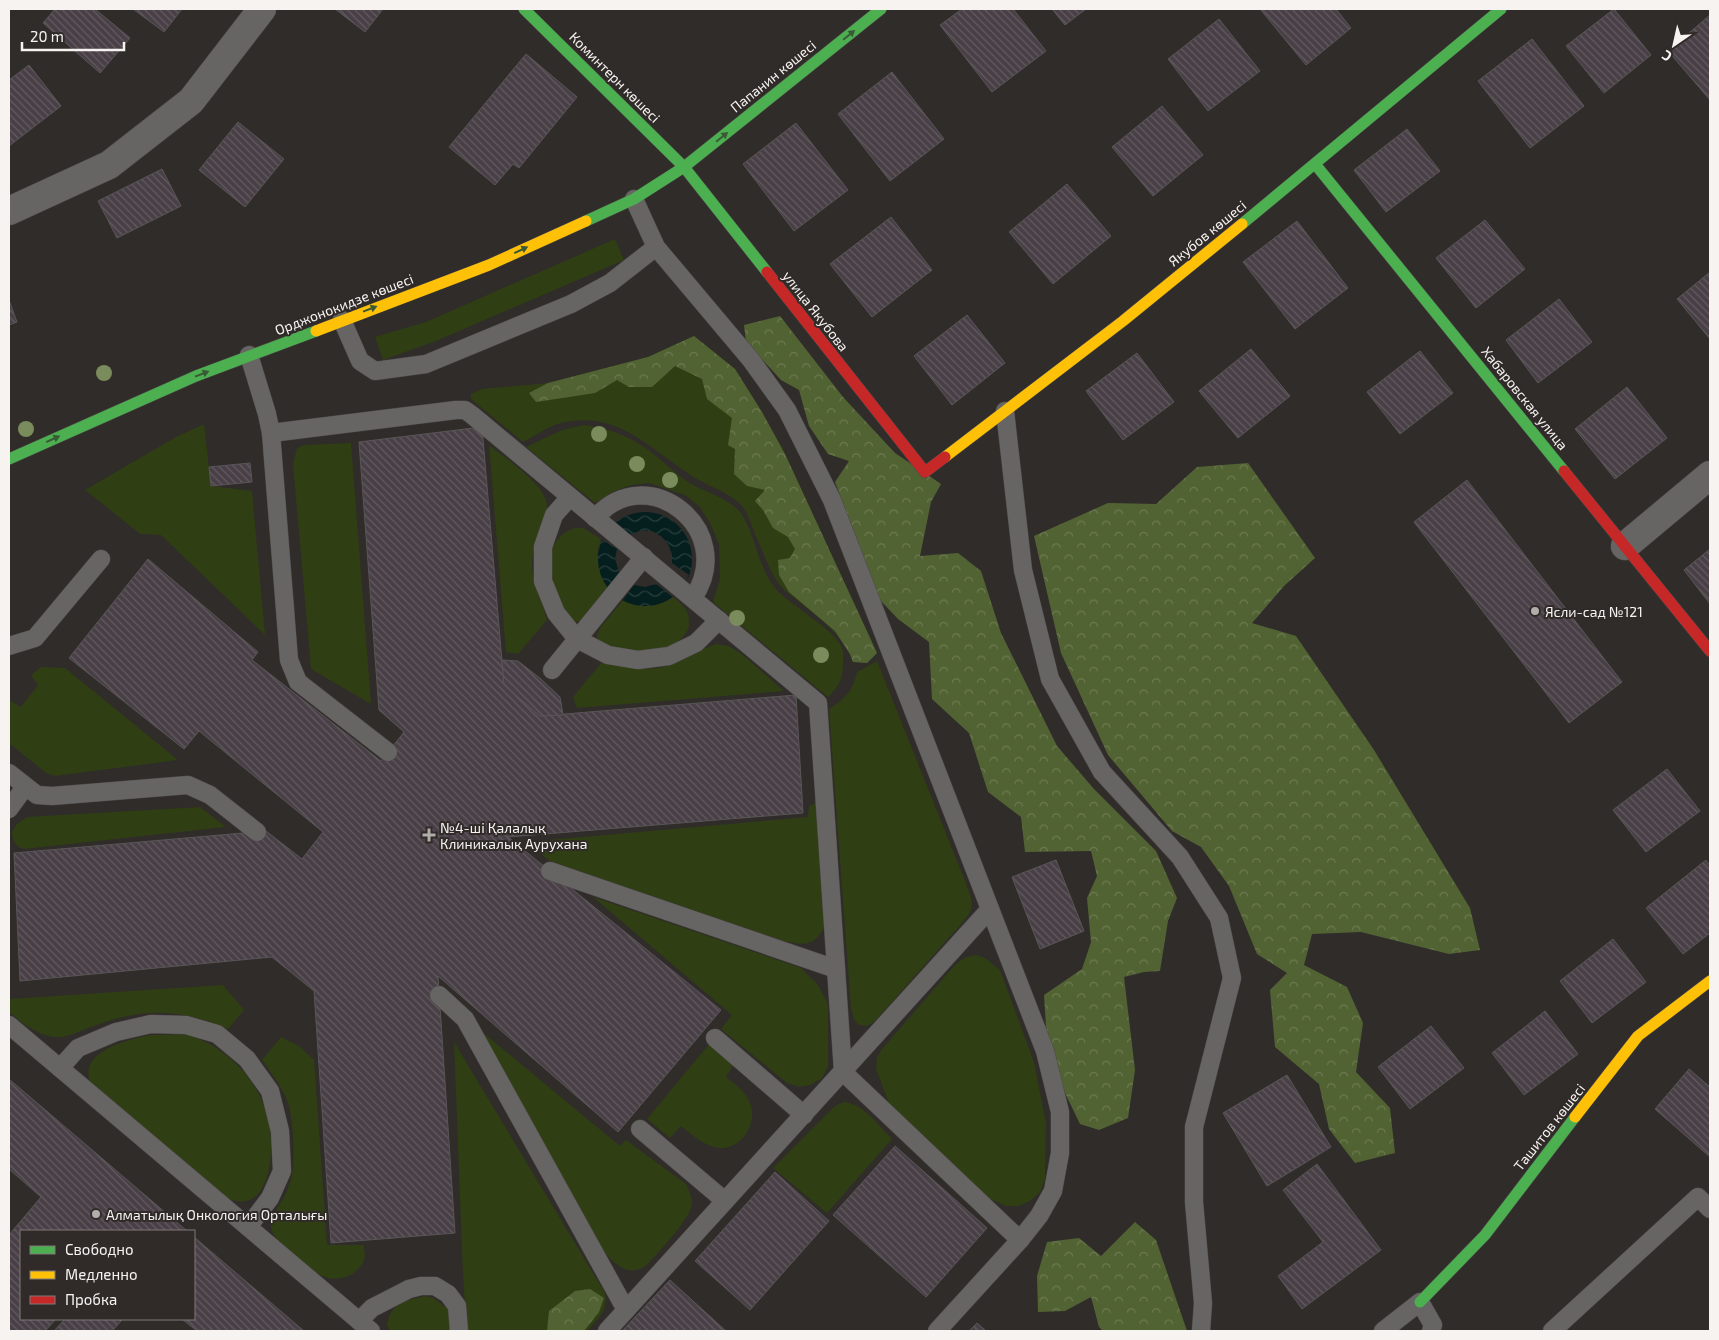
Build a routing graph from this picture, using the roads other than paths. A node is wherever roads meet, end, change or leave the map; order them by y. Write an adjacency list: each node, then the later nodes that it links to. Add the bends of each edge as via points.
1 (262, 9): 8 (street, via 191,101 109,165)
2 (524, 9): 6 (street, Коминтерн көшесі)
3 (881, 9): 6 (street, Папанин көшесі, one-way to 3)
4 (1501, 9): 5 (street, Якубов көшесі)
5 (1315, 164): 12 (street, Якубов көшесі, via 1123,321); 19 (street, Хабаровская улица)
6 (684, 167): 7 (street, Орджонокидзе көшесі); 15 (street, улица Якубова)
7 (634, 199): 9 (lane); 10 (street, Орджонокидзе көшесі, one-way to 7, via 489,265)
8 (9, 211)
9 (656, 247): 10 (lane, via 610,283 571,304 426,364 375,371 360,361); 34 (lane, via 751,360 791,418 832,500)
10 (342, 320): 11 (street, Орджонокидзе көшесі)
11 (249, 355): 13 (lane); 14 (street, Орджонокидзе көшесі, one-way to 11)
12 (1005, 411): 15 (street, Якубов көшесі); 54 (lane, via 1023,570 1050,679 1102,772 1180,857 1219,918 1232,978 1194,1127 1194,1202 1203,1303)
13 (271, 433): 17 (lane, via 465,410); 28 (lane, via 289,660 298,682)
14 (9, 459)
15 (925, 472)
16 (1710, 475): 19 (street)
17 (570, 497): 18 (lane); 24 (lane, via 554,515 543,547 543,581 556,613)
18 (602, 523): 20 (lane); 22 (lane, via 604,507 625,498 647,496 668,501 687,514 700,532 706,554 705,573)
19 (1626, 546): 26 (street, Хабаровская улица)
20 (644, 557): 22 (lane); 24 (lane)
21 (101, 559): 25 (lane, via 35,638)
22 (688, 593): 23 (lane)
23 (719, 620): 24 (lane, via 696,643 669,656 638,660 608,655); 35 (lane, via 818,703)
24 (577, 639): 27 (lane)
25 (9, 646)
26 (1710, 651)
27 (552, 670)
28 (388, 752)
29 (9, 773): 30 (lane)
30 (25, 787): 31 (lane); 32 (lane, via 37,795 52,796 188,785 210,795)
31 (9, 809)
32 (257, 832)
33 (550, 871): 35 (lane)
34 (990, 909): 41 (lane); 47 (lane, via 1045,1051 1060,1112 1060,1153 1053,1191)
35 (836, 969): 41 (lane)
36 (1710, 981): 48 (street, Ташитов көшесі, via 1638,1036 1485,1235)
37 (439, 994): 49 (lane, via 465,1019)
38 (9, 1024): 40 (lane)
39 (715, 1038): 42 (lane)
40 (60, 1068): 46 (lane); 46 (lane, via 78,1048 116,1032 151,1024 186,1025 217,1034 246,1059 270,1091 280,1131 282,1171 270,1198)
41 (843, 1072): 42 (lane); 47 (lane)
42 (804, 1115): 44 (lane)
43 (640, 1129): 44 (lane)
44 (725, 1201): 49 (lane)
45 (1710, 1209): 57 (lane, via 1698,1197)
46 (248, 1227): 50 (lane)
47 (1020, 1240): 53 (lane)
48 (1420, 1302): 55 (lane); 56 (lane, via 1433,1325)
49 (626, 1310): 52 (lane)
50 (365, 1326): 51 (lane, via 372,1308 402,1292 421,1286 435,1286 448,1294 456,1306)
51 (459, 1331)
52 (607, 1331)
53 (937, 1331)
54 (1201, 1331)
55 (1383, 1331)
56 (1431, 1331)
57 (1552, 1331)

